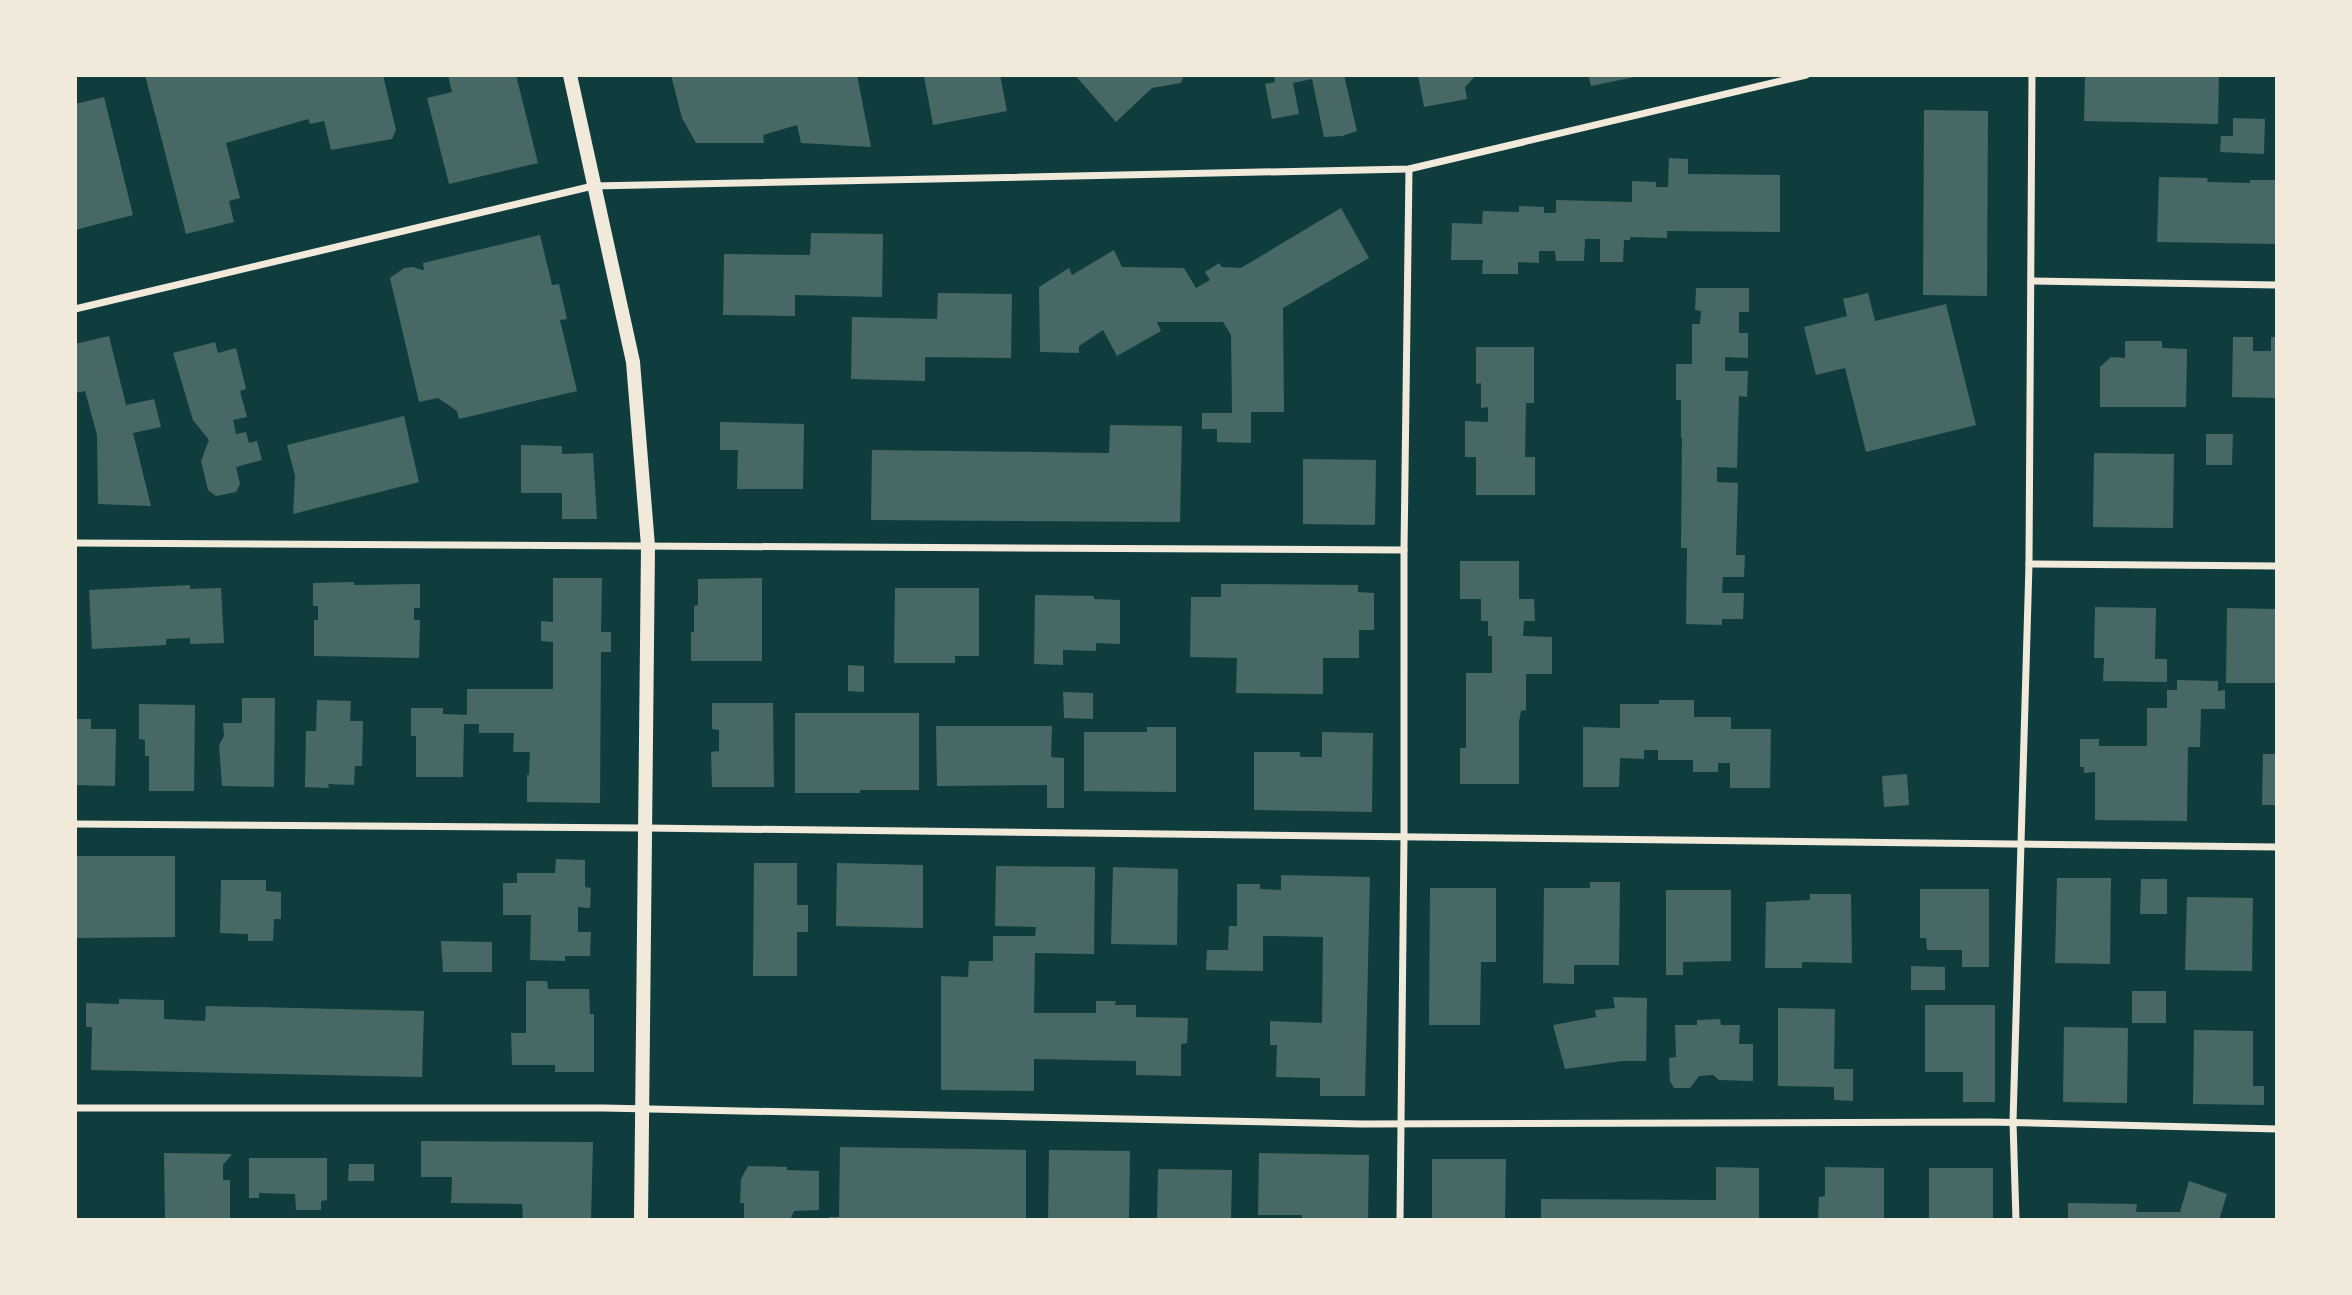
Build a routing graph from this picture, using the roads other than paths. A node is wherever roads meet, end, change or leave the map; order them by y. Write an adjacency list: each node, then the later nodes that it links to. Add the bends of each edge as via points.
1 (570, 75): 5 (main road)
2 (1805, 75): 4 (street)
3 (2032, 75): 6 (street)
4 (1409, 169): 5 (street); 11 (street)
5 (593, 186): 8 (street); 10 (main road, via 633,362)
6 (2031, 281): 7 (street); 12 (street)
7 (2277, 285)
8 (75, 309)
9 (75, 543): 10 (street)
10 (648, 547): 11 (street); 15 (main road)
11 (1404, 550): 16 (street)
12 (2028, 564): 13 (street); 17 (street)
13 (2277, 566)
14 (75, 824): 15 (street)
15 (645, 828): 16 (street); 20 (main road)
16 (1404, 837): 17 (street); 22 (street)
17 (2020, 844): 18 (street); 21 (street)
18 (2277, 847)
19 (75, 1108): 20 (street)
20 (643, 1108): 22 (street); 24 (main road)
21 (2013, 1122): 22 (street); 23 (street); 26 (street)
22 (1401, 1124): 25 (street)
23 (2277, 1129)
24 (641, 1220)
25 (1400, 1220)
26 (2016, 1220)

